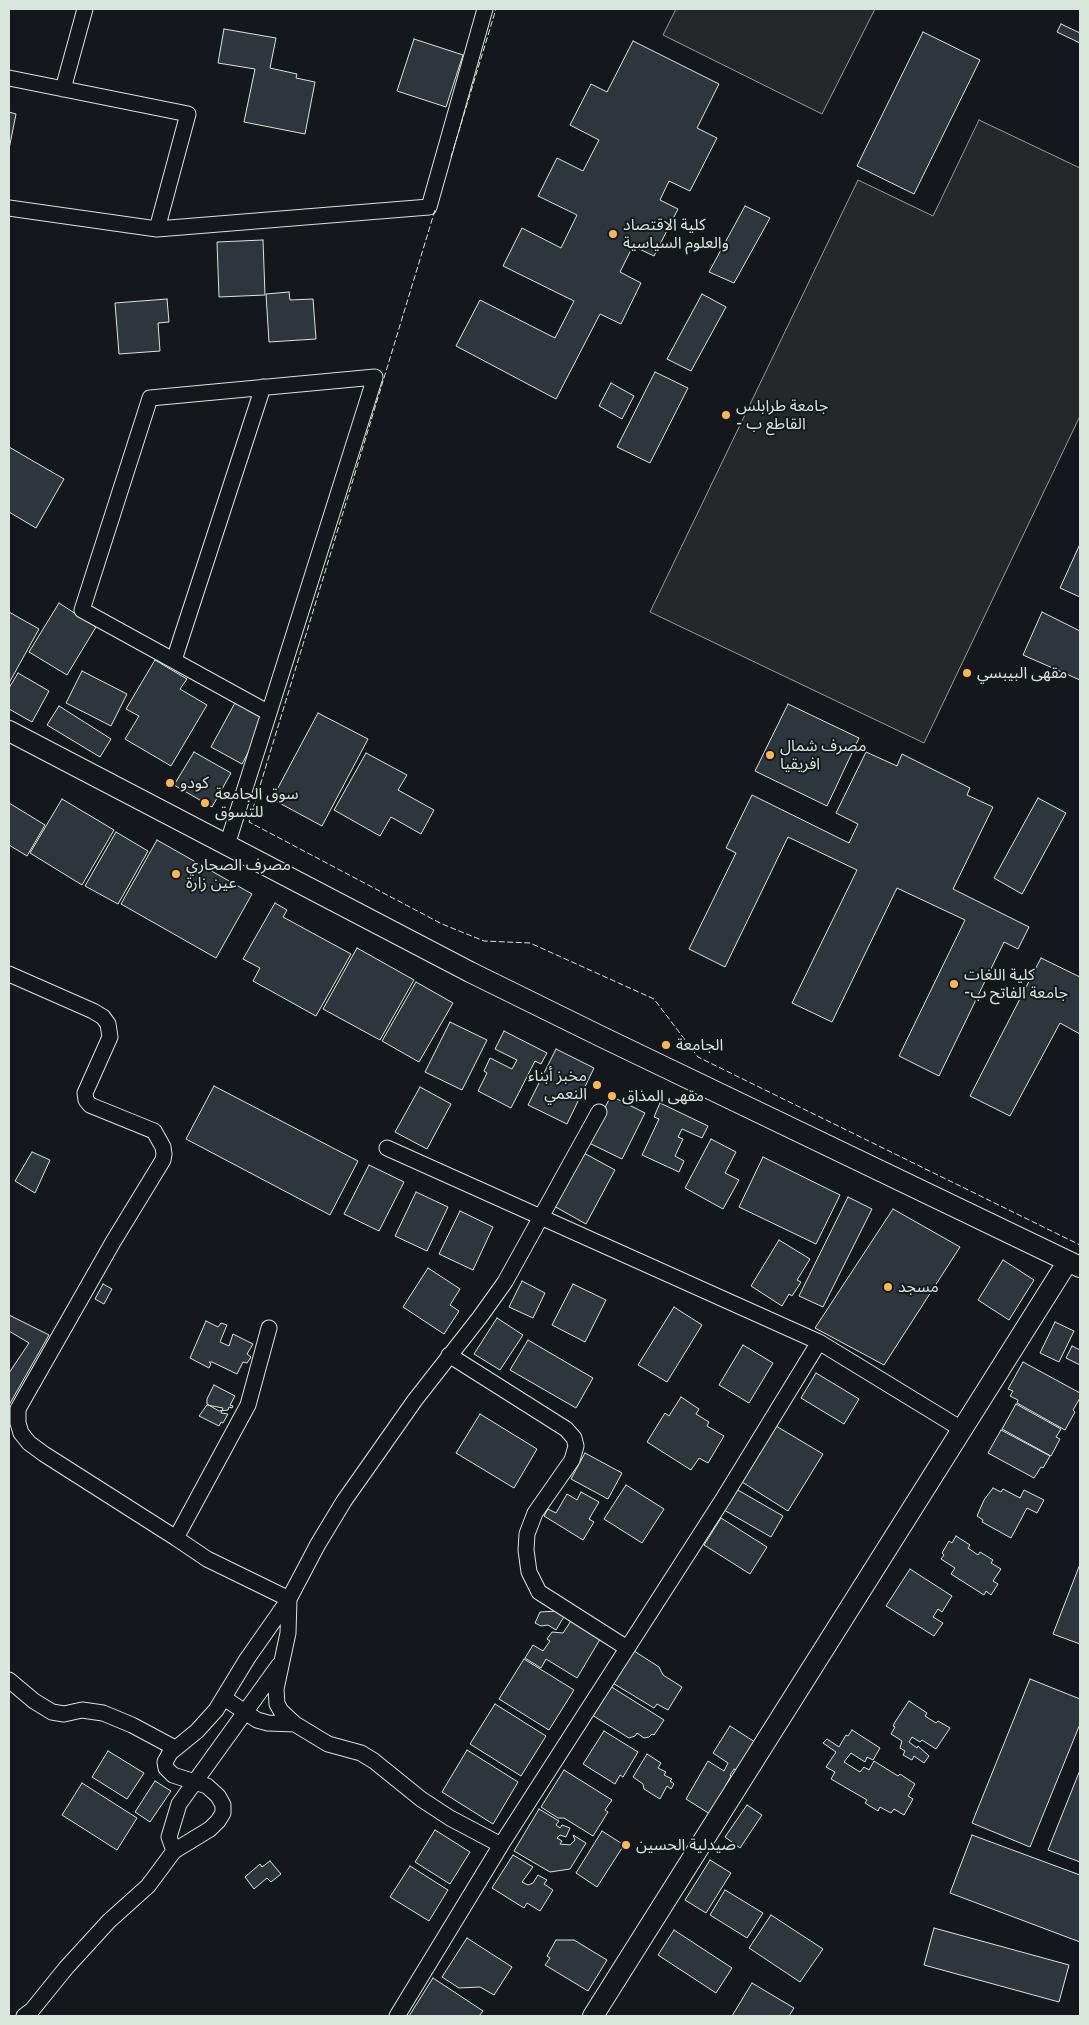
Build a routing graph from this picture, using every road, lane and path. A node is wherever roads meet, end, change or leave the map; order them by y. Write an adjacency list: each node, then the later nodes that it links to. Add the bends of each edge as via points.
1 (85, 9): 4 (street)
2 (486, 9): 6 (street, via 429,207)
3 (9, 78): 4 (street)
4 (63, 88): 6 (street, via 188,114)
5 (9, 208): 6 (street)
6 (157, 229)
7 (263, 388): 8 (street); 8 (street, via 150,398 82,610); 9 (street, via 375,377)
8 (174, 660): 9 (street)
9 (269, 713): 11 (street)
10 (9, 731): 11 (street)
11 (227, 845): 16 (street, via 582,1028)
12 (9, 974): 21 (street, via 103,1017 110,1037 85,1093 86,1100 90,1105 154,1132 164,1154 18,1409 18,1423 29,1443)
13 (599, 1112): 15 (street)
14 (387, 1148): 15 (street)
15 (542, 1217): 18 (street); 19 (street, via 505,1282)
16 (1074, 1264): 20 (street)
17 (269, 1328): 21 (street, via 248,1405)
18 (820, 1342): 20 (street); 23 (street)
19 (449, 1356): 22 (street, via 344,1501); 23 (street, via 566,1429 574,1438 576,1446 572,1460 535,1513 527,1534 529,1572 540,1592)
20 (963, 1430): 35 (street)
21 (176, 1538): 22 (street, via 207,1559)
22 (289, 1599): 24 (street, via 288,1633); 26 (street)
23 (627, 1648): 31 (street)
24 (282, 1662): 27 (street); 28 (street, via 276,1704)
25 (9, 1680): 29 (street, via 52,1712 64,1714 82,1710 104,1713)
26 (224, 1698): 27 (street); 29 (street, via 207,1722)
27 (244, 1712): 28 (street, via 268,1723); 30 (street)
28 (295, 1724): 31 (street, via 328,1744 374,1761 421,1799)
29 (176, 1748): 30 (street, via 165,1762 166,1768 178,1778)
30 (195, 1782): 32 (street, via 176,1811 169,1837); 32 (street, via 207,1786 218,1796 223,1813 210,1829)
31 (501, 1845): 34 (street)
32 (174, 1851): 33 (street, via 148,1886 109,1921)
33 (24, 2016)
34 (398, 2016)
35 (592, 2016)

